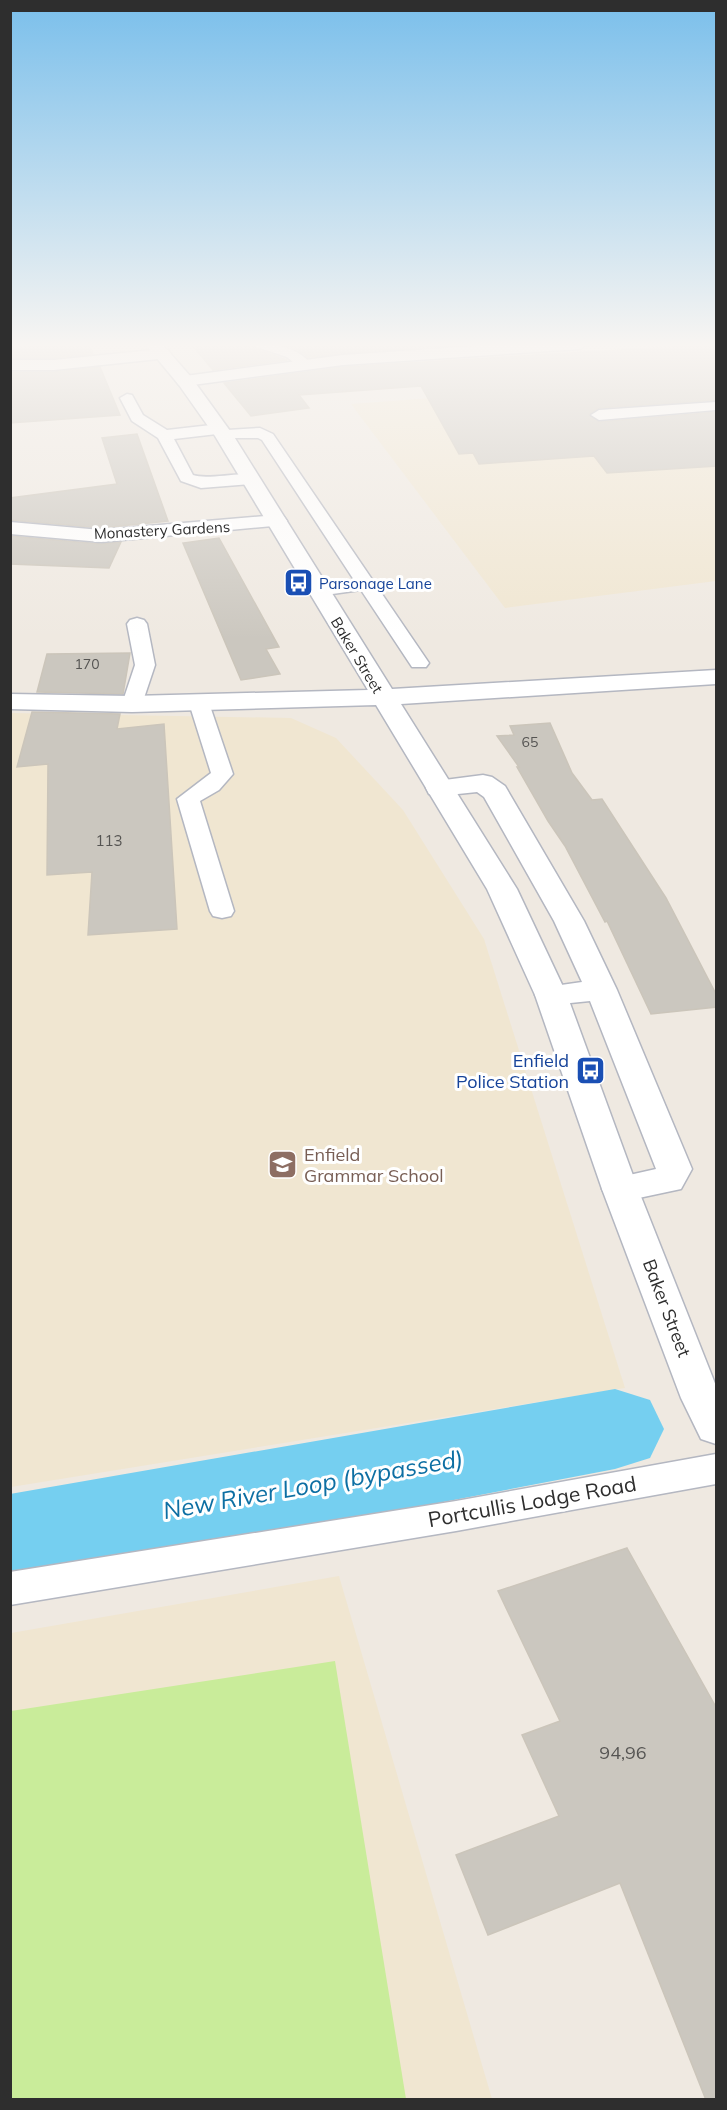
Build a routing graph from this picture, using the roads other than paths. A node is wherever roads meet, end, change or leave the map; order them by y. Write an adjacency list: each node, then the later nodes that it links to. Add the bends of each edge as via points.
1 (168, 442): 4 (lane, via 193,482)
2 (228, 442): 4 (street, Baker Street)
3 (272, 442): 7 (lane)
4 (251, 479): 5 (street, Baker Street)
5 (277, 521): 6 (street, Monastery Gardens, via 101,536); 8 (street, Baker Street)
6 (10, 528)
7 (366, 584): 8 (lane); 10 (lane)
8 (318, 590): 12 (street, Baker Street)
9 (137, 624): 15 (lane, via 145,665)
10 (419, 663)
11 (717, 677): 12 (street)
12 (384, 698): 14 (street); 16 (street, Baker Street)
13 (10, 702): 15 (street)
14 (199, 703): 15 (street); 17 (lane, via 222,774 188,799)
15 (132, 704)
16 (439, 788): 18 (street, via 483,783 495,792 568,921); 19 (street, Baker Street, via 502,889)
17 (222, 911)
18 (601, 990): 19 (street); 20 (street, via 674,1169 668,1180)
19 (551, 994): 20 (street, Baker Street)
20 (620, 1189): 21 (street, Baker Street)
21 (711, 1406)
22 (717, 1469): 23 (lane, Portcullis Lodge Road)
23 (10, 1589)

